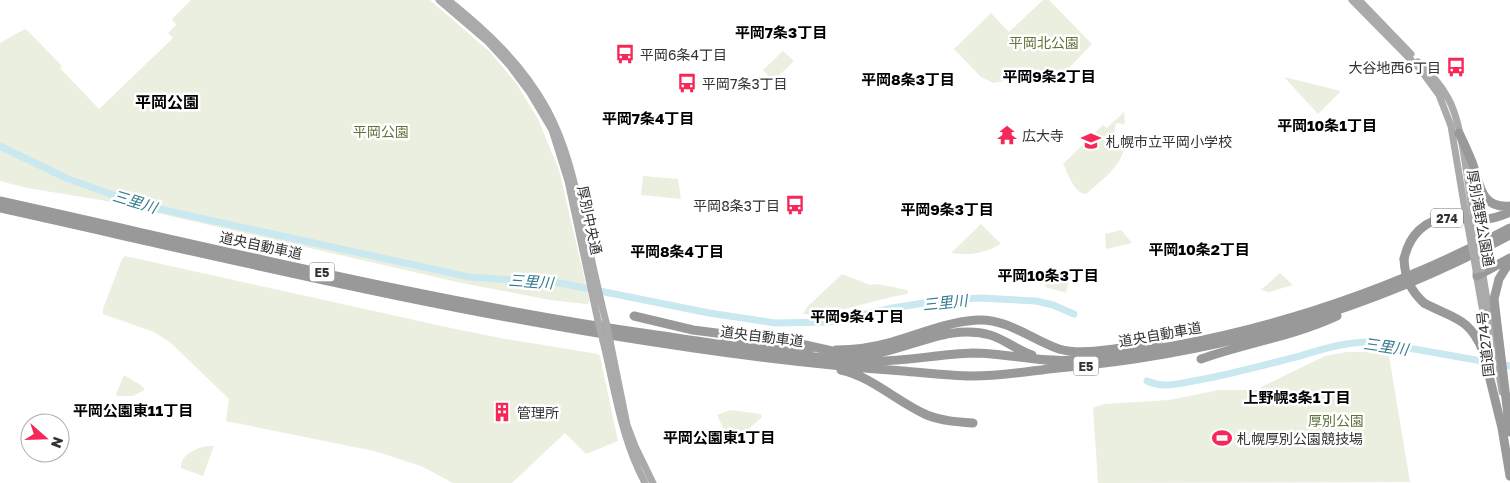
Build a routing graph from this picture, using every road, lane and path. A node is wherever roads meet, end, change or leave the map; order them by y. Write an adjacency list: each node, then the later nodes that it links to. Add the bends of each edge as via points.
1 (439, 0): 16 (main road, 厚別中央通, via 498,52 522,81 552,130)
2 (448, 0): 16 (main road, 厚別中央通, via 502,48 524,74 547,110 574,180)
3 (1352, 0): 9 (main road, 厚別滝野公園通, via 1420,69 1439,95 1451,126)
4 (1359, 0): 5 (main road, 厚別滝野公園通, via 1438,83 1450,103)
5 (1459, 133): 7 (highway, via 1483,194 1495,205); 9 (main road, 厚別滝野公園通)
6 (0, 201): 19 (highway, 道央自動車道 / E5, via 452,300)
7 (1510, 206)
8 (0, 208): 23 (highway, 道央自動車道 / E5, via 447,306 596,334)
9 (1469, 209): 15 (main road, 厚別滝野公園通, bridge)
10 (1510, 212): 26 (highway, 国道274号 / 274, bridge, via 1494,218 1434,220 1413,236 1404,259 1407,280 1416,295 1424,303 1468,325 1478,339)
11 (1510, 228): 25 (highway, 道央自動車道 / E5, via 1381,288 1291,318 1170,347)
12 (1510, 235): 17 (highway, 道央自動車道 / E5)
13 (1510, 258): 15 (highway)
14 (1510, 262): 22 (highway, 国道274号 / 274, via 1499,279 1494,299)
15 (1479, 272): 22 (main road, 厚別滝野公園通)
16 (594, 282): 21 (main road, 厚別中央通, bridge)
17 (1383, 294): 23 (highway, 道央自動車道 / E5, via 1292,325 1222,343 1093,365 972,376); 24 (highway, via 1321,323)
18 (634, 316): 25 (highway, bridge, via 707,332 860,355 885,352 954,333 976,332 1040,358)
19 (646, 334): 20 (highway, via 846,350 977,320 1000,323 1077,353); 25 (highway, 道央自動車道 / E5, via 861,361 972,353)
20 (1160, 339)
21 (607, 341): 30 (main road, 厚別中央通, via 622,427); 31 (main road, 厚別中央通, via 628,425)
22 (1494, 351): 26 (highway, 国道274号 / 274)
23 (760, 358): 27 (highway, via 848,372 928,416)
24 (1202, 359)
25 (1068, 361)
26 (1498, 385): 28 (highway, 国道274号 / 274)
27 (973, 423)
28 (1507, 429): 29 (highway, 274)
29 (1510, 476)
30 (645, 483)
31 (653, 483)

